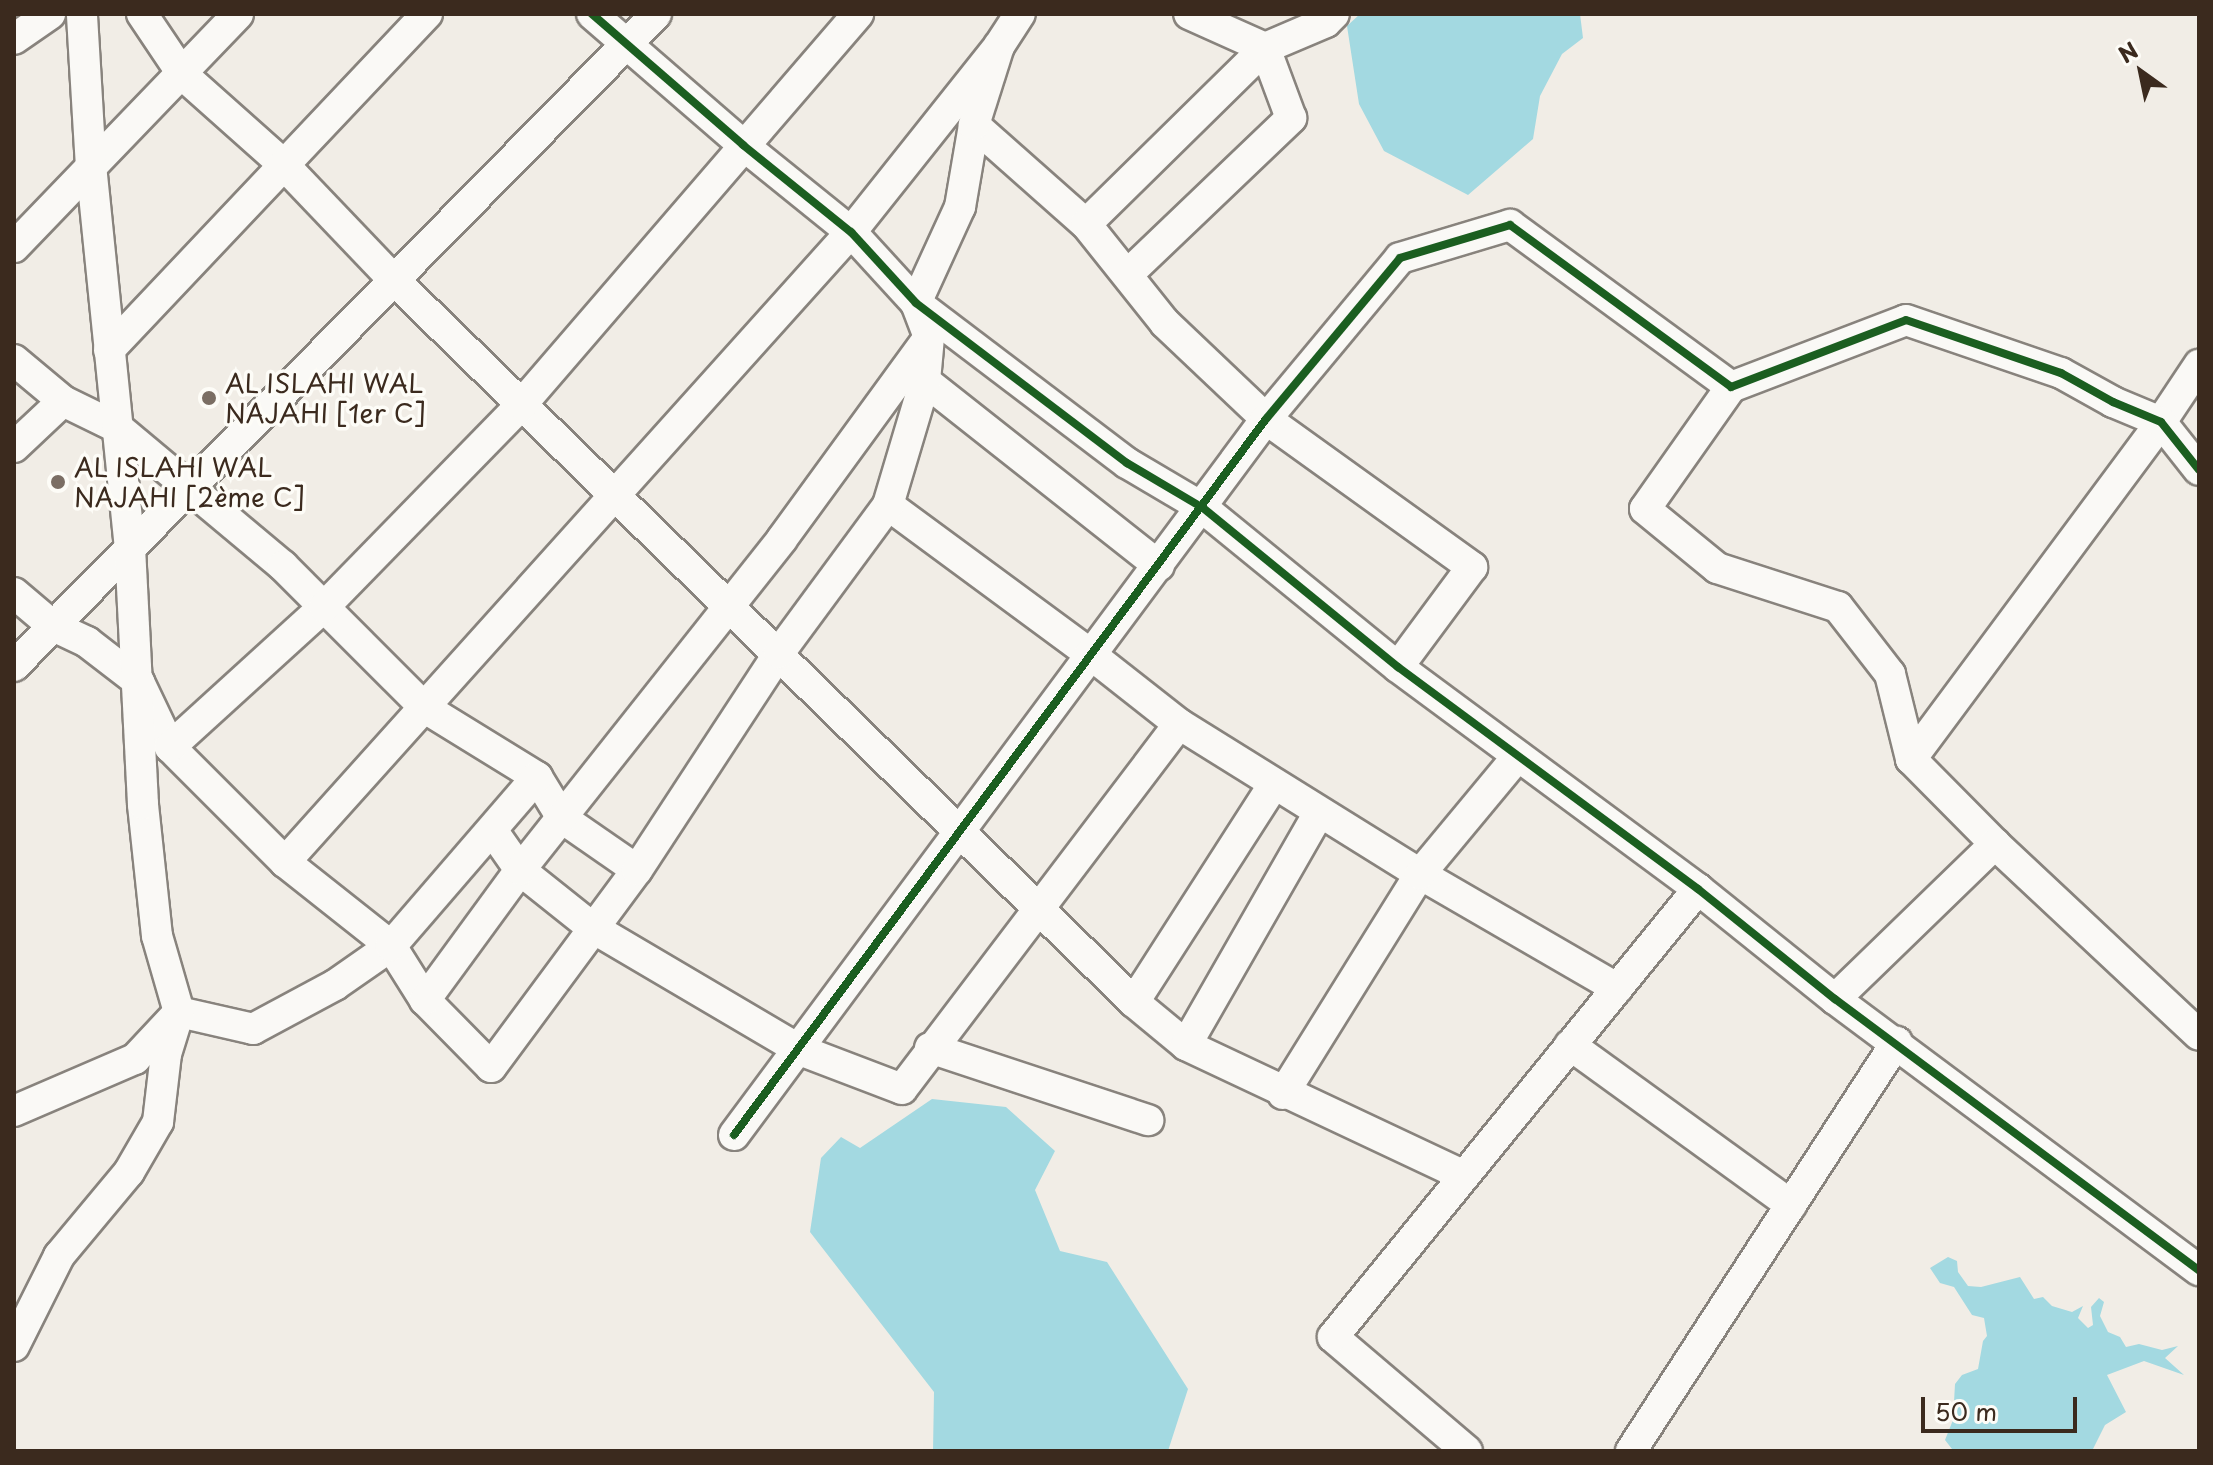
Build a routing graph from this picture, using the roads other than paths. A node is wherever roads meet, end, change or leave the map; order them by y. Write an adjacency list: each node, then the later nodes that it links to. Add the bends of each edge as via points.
1 (50, 14): 12 (street)
2 (82, 14): 20 (street)
3 (142, 14): 16 (street)
4 (238, 14): 16 (street)
5 (427, 14): 19 (street)
6 (592, 14): 13 (street)
7 (656, 14): 13 (street)
8 (858, 14): 18 (street)
9 (1020, 14): 14 (street)
10 (1189, 14): 15 (street)
11 (1325, 17): 15 (street)
12 (14, 39)
13 (627, 44): 18 (street); 25 (street)
14 (999, 46): 17 (street); 22 (street)
15 (1265, 48): 21 (street); 24 (street, via 1291,118)
16 (183, 75): 19 (street); 20 (street)
17 (974, 125): 21 (street); 26 (street, via 960,207)
18 (743, 145): 22 (street); 34 (street)
19 (284, 165): 25 (street); 28 (street)
20 (91, 167): 23 (street); 28 (street)
21 (1086, 224): 24 (street)
22 (851, 232): 26 (street); 41 (street)
23 (14, 247)
24 (1128, 274): 35 (street, via 1165,323)
25 (394, 280): 34 (street); 40 (street)
26 (916, 303): 27 (street); 43 (street, via 1127,463)
27 (929, 337): 31 (street); 47 (street)
28 (109, 350): 37 (street)
29 (14, 360): 33 (street)
30 (2199, 365): 36 (street)
31 (925, 381): 42 (street); 45 (street)
32 (1731, 387): 35 (street, via 1510,225 1400,258); 36 (street, via 1906,320 2061,373); 59 (street, via 1645,509 1717,568 1838,607 1890,674)
33 (63, 401): 37 (street); 38 (street)
34 (522, 404): 41 (street); 48 (street)
35 (1266, 419): 43 (street); 53 (street, via 1472,567)
36 (2161, 422): 39 (street); 59 (street)
37 (118, 428): 40 (street); 44 (street)
38 (14, 447)
39 (2199, 470)
40 (189, 489): 44 (street); 48 (street)
41 (616, 496): 47 (street); 55 (street)
42 (888, 505): 50 (street); 51 (street)
43 (1203, 508): 45 (street); 53 (street)
44 (130, 549): 49 (street); 54 (street)
45 (1159, 566): 51 (street)
46 (14, 593): 49 (street)
47 (729, 606): 50 (street); 63 (street)
48 (324, 607): 55 (street); 57 (street)
49 (53, 626): 52 (street); 54 (street, via 87,642)
50 (779, 653): 65 (street); 69 (street)
51 (1090, 654): 56 (street); 65 (street)
52 (14, 666)
53 (1398, 667): 58 (street)
54 (139, 682): 57 (street); 79 (street, via 143,804 157,936)
55 (425, 708): 60 (street); 67 (street)
56 (1179, 724): 61 (street); 72 (street)
57 (170, 747): 67 (street)
58 (1518, 756): 70 (street); 71 (street)
59 (1911, 759): 66 (street)
60 (537, 777): 63 (street); 64 (street)
61 (1274, 784): 62 (street); 78 (street)
62 (1319, 813): 70 (street); 82 (street)
63 (562, 818): 68 (street); 69 (street)
64 (492, 830): 68 (street); 74 (street)
65 (959, 831): 72 (street); 85 (street)
66 (1995, 844): 76 (street); 80 (street)
67 (285, 862): 74 (street)
68 (520, 870): 73 (street); 77 (street)
69 (637, 870): 73 (street)
70 (1420, 874): 75 (street); 86 (street)
71 (1698, 889): 75 (street); 76 (street)
72 (1038, 906): 78 (street); 84 (street)
73 (593, 928): 77 (street, via 491,1067); 85 (street)
74 (391, 946): 77 (street); 79 (street, via 335,985 253,1029)
75 (1617, 988): 83 (street)
76 (1835, 999): 81 (street)
77 (425, 1000)
78 (1134, 1002): 82 (street)
79 (179, 1012): 87 (street, via 135,1059); 93 (street, via 166,1054 158,1122 129,1172 59,1256)
80 (2199, 1035)
81 (1897, 1042): 91 (street); 92 (street)
82 (1186, 1045): 86 (street)
83 (1570, 1045): 90 (street); 91 (street)
84 (930, 1048): 85 (street, via 902,1089); 88 (street)
85 (800, 1050): 89 (street)
86 (1283, 1094): 90 (street)
87 (14, 1111)
88 (1148, 1120)
89 (734, 1135)
90 (1464, 1176): 94 (street, via 1333,1337)
91 (1791, 1205): 95 (street)
92 (2199, 1270)
93 (14, 1346)
94 (1467, 1451)
95 (1631, 1451)

